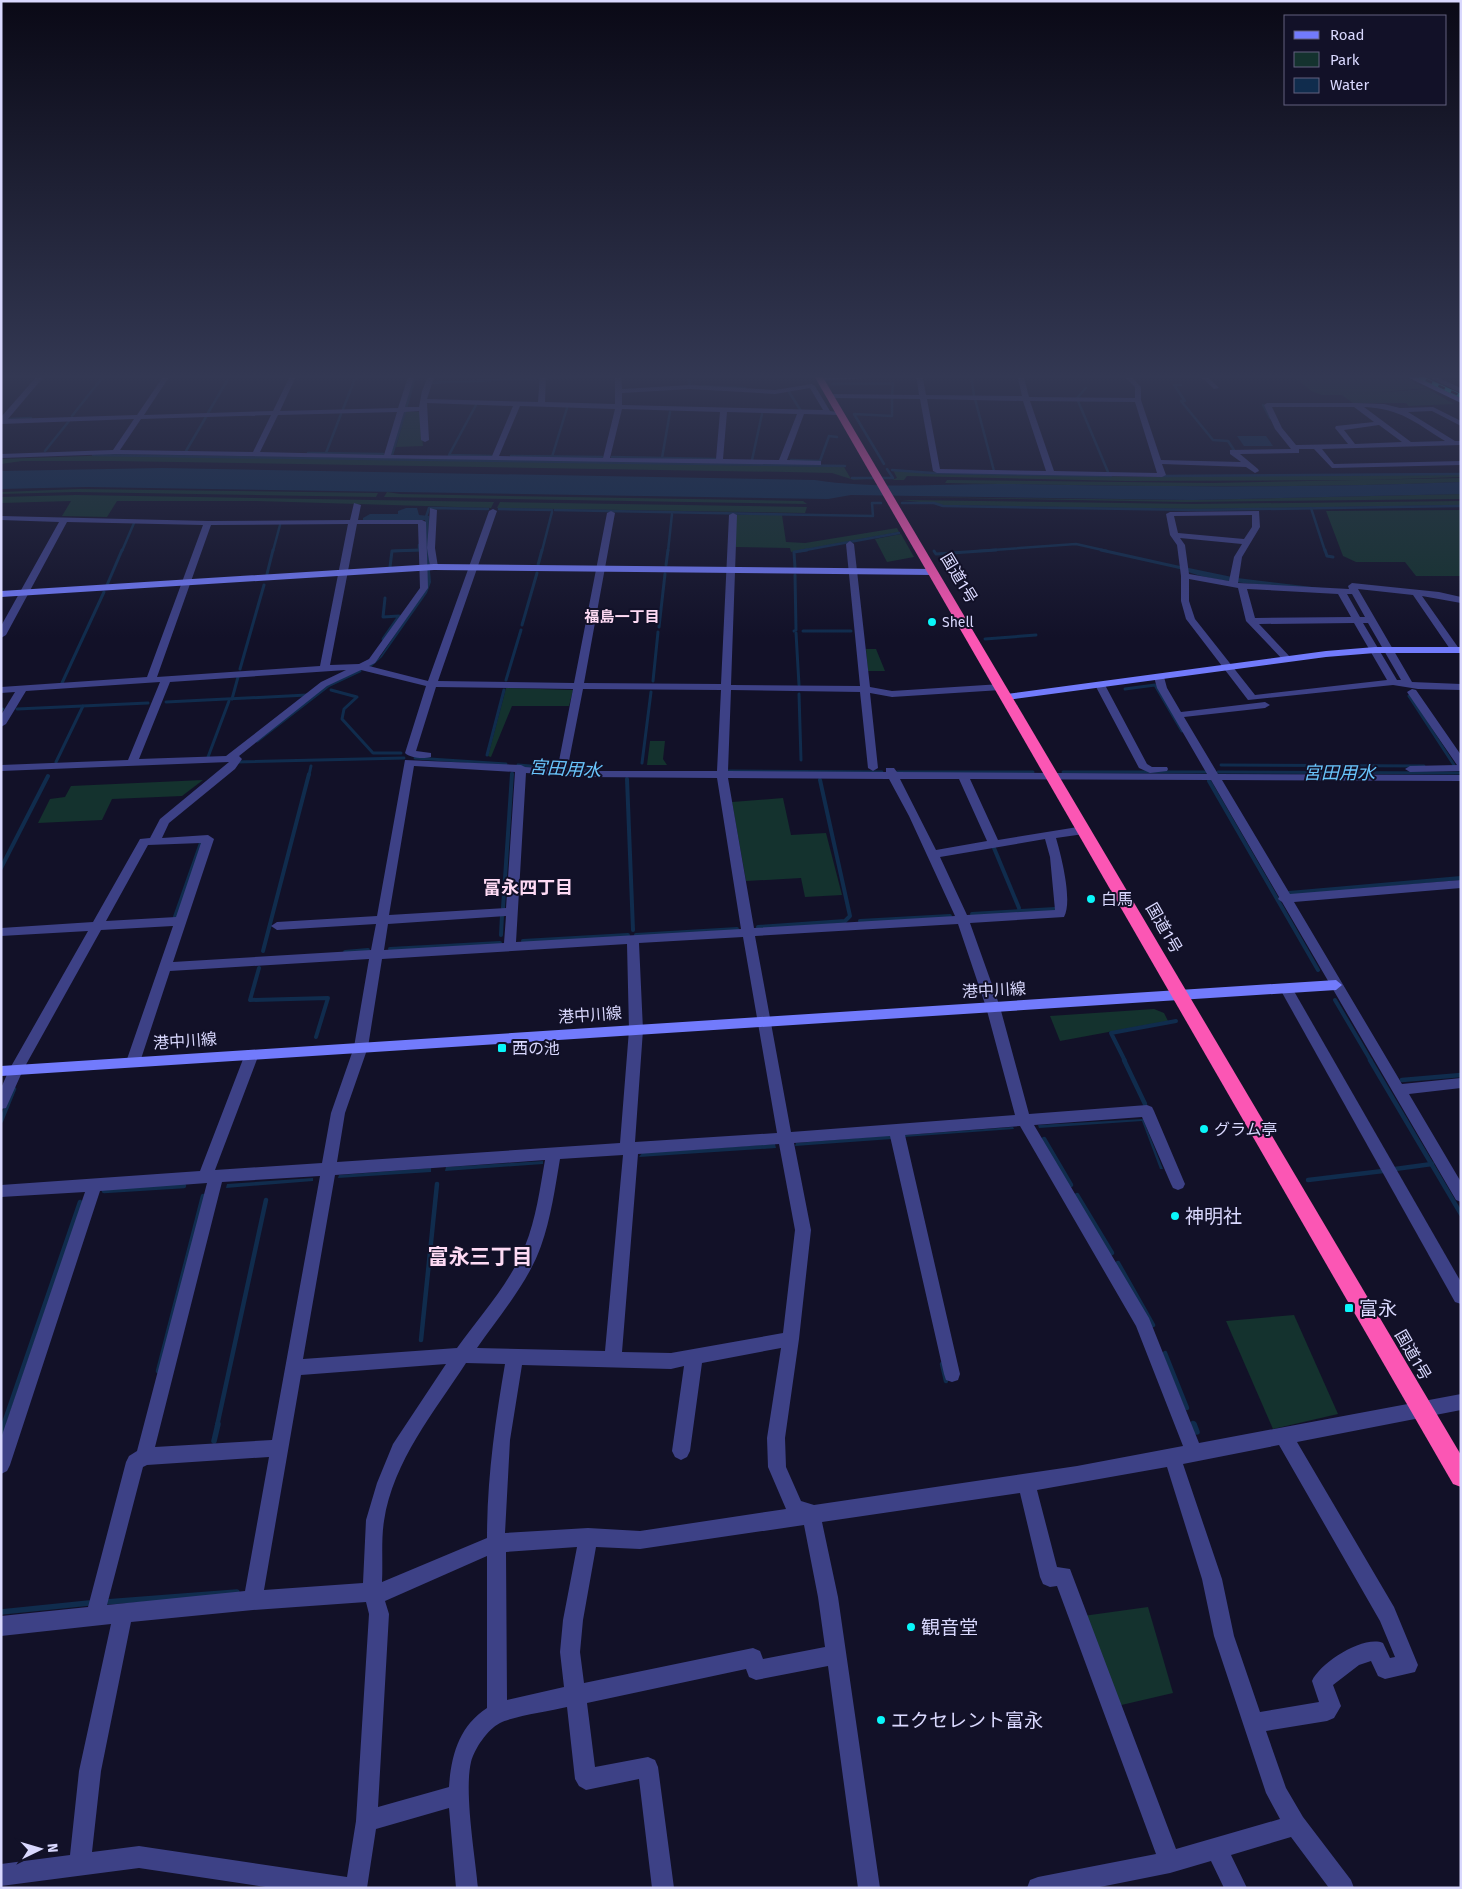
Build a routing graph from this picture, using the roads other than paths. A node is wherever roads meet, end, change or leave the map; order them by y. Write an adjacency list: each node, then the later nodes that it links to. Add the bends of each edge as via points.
1 (729, 462): 10 (street)
2 (868, 462): 35 (highway, 国道1号)
3 (935, 462): 16 (street, via 937,471)
4 (1047, 462): 16 (street)
5 (1158, 462): 16 (street, via 1162,475)
6 (1163, 462): 13 (street)
7 (1245, 462): 13 (street)
8 (1329, 462): 14 (street, via 1332,466)
9 (1406, 462): 14 (street)
10 (785, 463): 11 (street)
11 (818, 463)
12 (1461, 463): 14 (street)
13 (1248, 465): 15 (street)
14 (1409, 465)
15 (1255, 471)
16 (1051, 473)
17 (357, 505): 24 (street)
18 (433, 510): 29 (street, via 431,548)
19 (494, 511): 31 (street)
20 (611, 513): 32 (street)
21 (733, 515): 33 (street)
22 (1, 518): 23 (street)
23 (64, 520): 25 (street); 43 (street)
24 (353, 522): 25 (street); 30 (street, via 422,522); 37 (street)
25 (208, 523): 38 (street)
26 (1174, 535): 27 (street); 27 (street, via 1170,514 1256,513 1256,527); 36 (street, via 1181,544)
27 (1246, 542): 39 (street, via 1238,557)
28 (850, 544): 34 (street)
29 (434, 567): 30 (street); 31 (street)
30 (422, 568): 37 (street); 55 (street, via 424,588 377,657)
31 (474, 568): 32 (street); 61 (street)
32 (602, 569): 33 (street); 63 (street)
33 (731, 570): 34 (street); 64 (street)
34 (853, 571): 35 (street); 68 (street)
35 (933, 572): 70 (highway, 国道1号)
36 (1184, 572): 39 (street); 56 (street, via 1185,601 1191,620)
37 (344, 573): 38 (street); 54 (street)
38 (186, 582): 43 (street); 59 (street)
39 (1236, 582): 40 (street); 48 (street)
40 (1341, 592): 41 (street); 46 (street)
41 (1356, 592): 42 (street, via 1352,586); 47 (street)
42 (1416, 592): 45 (street); 52 (street)
43 (24, 593): 44 (street); 49 (street)
44 (1, 594)
45 (1461, 600)
46 (1357, 619): 47 (street); 48 (street); 50 (street)
47 (1371, 620): 51 (street)
48 (1251, 621): 53 (street)
49 (1, 635)
50 (1375, 650): 51 (street); 53 (street); 60 (street)
51 (1388, 650): 52 (street); 65 (street)
52 (1458, 650)
53 (1288, 659): 56 (street)
54 (325, 667): 55 (street); 58 (street)
55 (360, 667): 61 (street); 77 (street, via 324,684)
56 (1228, 667): 57 (street); 60 (street, via 1252,698)
57 (1159, 677): 62 (street); 72 (street)
58 (166, 679): 59 (street); 75 (street)
59 (151, 680): 67 (street)
60 (1393, 682): 65 (street)
61 (432, 684): 63 (street); 74 (street)
62 (1100, 685): 70 (street); 86 (street, via 1143,766 1150,770)
63 (579, 686): 64 (street); 78 (street)
64 (725, 687): 68 (street); 83 (street)
65 (1410, 688): 66 (street); 71 (street); 72 (street); 76 (street)
66 (1461, 688)
67 (22, 689): 69 (street); 73 (street)
68 (864, 689): 70 (street, via 892,694); 81 (street)
69 (1, 690)
70 (1004, 692): 85 (highway, 国道1号)
71 (1461, 693)
72 (1178, 715): 86 (street)
73 (1, 724)
74 (410, 757): 78 (street); 80 (street); 98 (street)
75 (132, 763): 77 (street); 79 (street)
76 (1461, 763)
77 (228, 764): 87 (street); 92 (street, via 160,820)
78 (563, 766): 83 (street)
79 (1, 768)
80 (521, 768): 83 (street, via 585,774); 97 (street)
81 (873, 768): 83 (street); 84 (street)
82 (1461, 768): 86 (street)
83 (722, 771): 84 (street); 104 (street)
84 (891, 772): 85 (street); 88 (street); 94 (street)
85 (1051, 773): 86 (street); 88 (street); 90 (highway, 国道1号)
86 (1212, 773): 89 (street); 96 (street)
87 (1, 774)
88 (963, 776): 93 (street)
89 (1461, 778)
90 (1084, 830): 91 (street); 111 (highway, 国道1号)
91 (1049, 835): 93 (street); 99 (street, via 1056,857 1060,914)
92 (149, 842): 100 (street, via 208,839); 101 (street)
93 (994, 844): 94 (street)
94 (933, 854): 99 (street)
95 (1461, 884): 96 (street)
96 (1284, 899): 109 (street)
97 (512, 912): 98 (street); 106 (street)
98 (384, 920): 102 (street); 107 (street)
99 (963, 920): 104 (street); 112 (street)
100 (180, 921): 101 (street); 108 (street)
101 (97, 926): 103 (street); 118 (street)
102 (276, 926)
103 (1, 932)
104 (749, 932): 105 (street); 113 (street)
105 (633, 939): 106 (street); 114 (street)
106 (510, 946): 107 (street)
107 (378, 954): 108 (street); 115 (street)
108 (165, 967): 117 (street)
109 (1336, 985): 110 (street, 港中川線); 120 (street)
110 (1286, 989): 111 (street, 港中川線); 133 (street)
111 (1180, 997): 112 (street, 港中川線); 142 (highway, 国道1号)
112 (993, 1007): 113 (street, 港中川線); 122 (street)
113 (763, 1022): 114 (street, 港中川線); 124 (street)
114 (636, 1030): 115 (street, 港中川線); 125 (street)
115 (361, 1047): 116 (street, 港中川線); 127 (street, via 338,1113)
116 (252, 1054): 117 (street, 港中川線); 128 (street)
117 (133, 1062): 118 (street, 港中川線)
118 (8, 1071): 121 (street)
119 (1461, 1083): 120 (street)
120 (1400, 1090): 132 (street)
121 (1, 1104)
122 (1023, 1119): 123 (street); 130 (street, via 1147,1110); 146 (street, via 1144,1323)
123 (896, 1129): 124 (street); 140 (street)
124 (785, 1138): 125 (street); 134 (street, via 803,1230)
125 (629, 1148): 126 (street); 138 (street)
126 (554, 1154): 127 (street); 135 (street, via 533,1247 515,1281)
127 (328, 1168): 128 (street); 139 (street)
128 (211, 1178): 129 (street); 147 (street)
129 (95, 1184): 131 (street); 149 (street)
130 (1178, 1184)
131 (1, 1191)
132 (1461, 1196)
133 (1461, 1297)
134 (791, 1338): 137 (street); 152 (street, via 776,1438 777,1468 795,1508)
135 (462, 1355): 136 (street); 139 (street); 155 (street, via 399,1450 386,1483 375,1520)
136 (515, 1356): 138 (street); 154 (street, via 501,1440)
137 (694, 1357): 138 (street, via 671,1361); 145 (street)
138 (613, 1360)
139 (292, 1368): 144 (street)
140 (952, 1374)
141 (1461, 1402): 142 (street)
142 (1422, 1409): 143 (street); 150 (highway, 国道1号)
143 (1283, 1435): 146 (street); 163 (street, via 1387,1614 1408,1665 1385,1669 1376,1650 1354,1656 1322,1681 1332,1706 1327,1711)
144 (278, 1448): 147 (street); 156 (street)
145 (681, 1451)
146 (1194, 1452): 148 (street)
147 (144, 1456): 158 (street, via 135,1462)
148 (1172, 1456): 151 (street); 163 (street, via 1212,1579 1224,1636)
149 (1, 1465)
150 (1461, 1476)
151 (1026, 1482): 152 (street); 168 (street, via 1050,1577 1063,1576)
152 (812, 1513): 153 (street, via 640,1540); 160 (street)
153 (588, 1538): 154 (street); 161 (street, via 570,1652)
154 (496, 1543): 155 (street, via 385,1591); 162 (street)
155 (372, 1591): 156 (street); 165 (street, via 379,1614)
156 (253, 1600): 157 (street)
157 (123, 1614): 158 (street); 169 (street, via 90,1771)
158 (96, 1616): 159 (street)
159 (1, 1626)
160 (836, 1655): 161 (street, via 756,1670 753,1658); 175 (street)
161 (575, 1694): 162 (street); 174 (street, via 586,1779 648,1767)
162 (496, 1713): 164 (street, via 482,1723 471,1740 462,1761)
163 (1253, 1723): 166 (street, via 1277,1793)
164 (459, 1794): 165 (street); 173 (street)
165 (367, 1821): 172 (street)
166 (1295, 1824): 167 (street); 178 (street)
167 (1216, 1848): 168 (street); 177 (street)
168 (1170, 1862): 176 (street)
169 (80, 1865): 170 (street); 171 (street, via 139,1857)
170 (2, 1878)
171 (349, 1888)
172 (356, 1888)
173 (467, 1888)
174 (663, 1888)
175 (869, 1888)
176 (1038, 1888)
177 (1236, 1888)
178 (1343, 1888)

